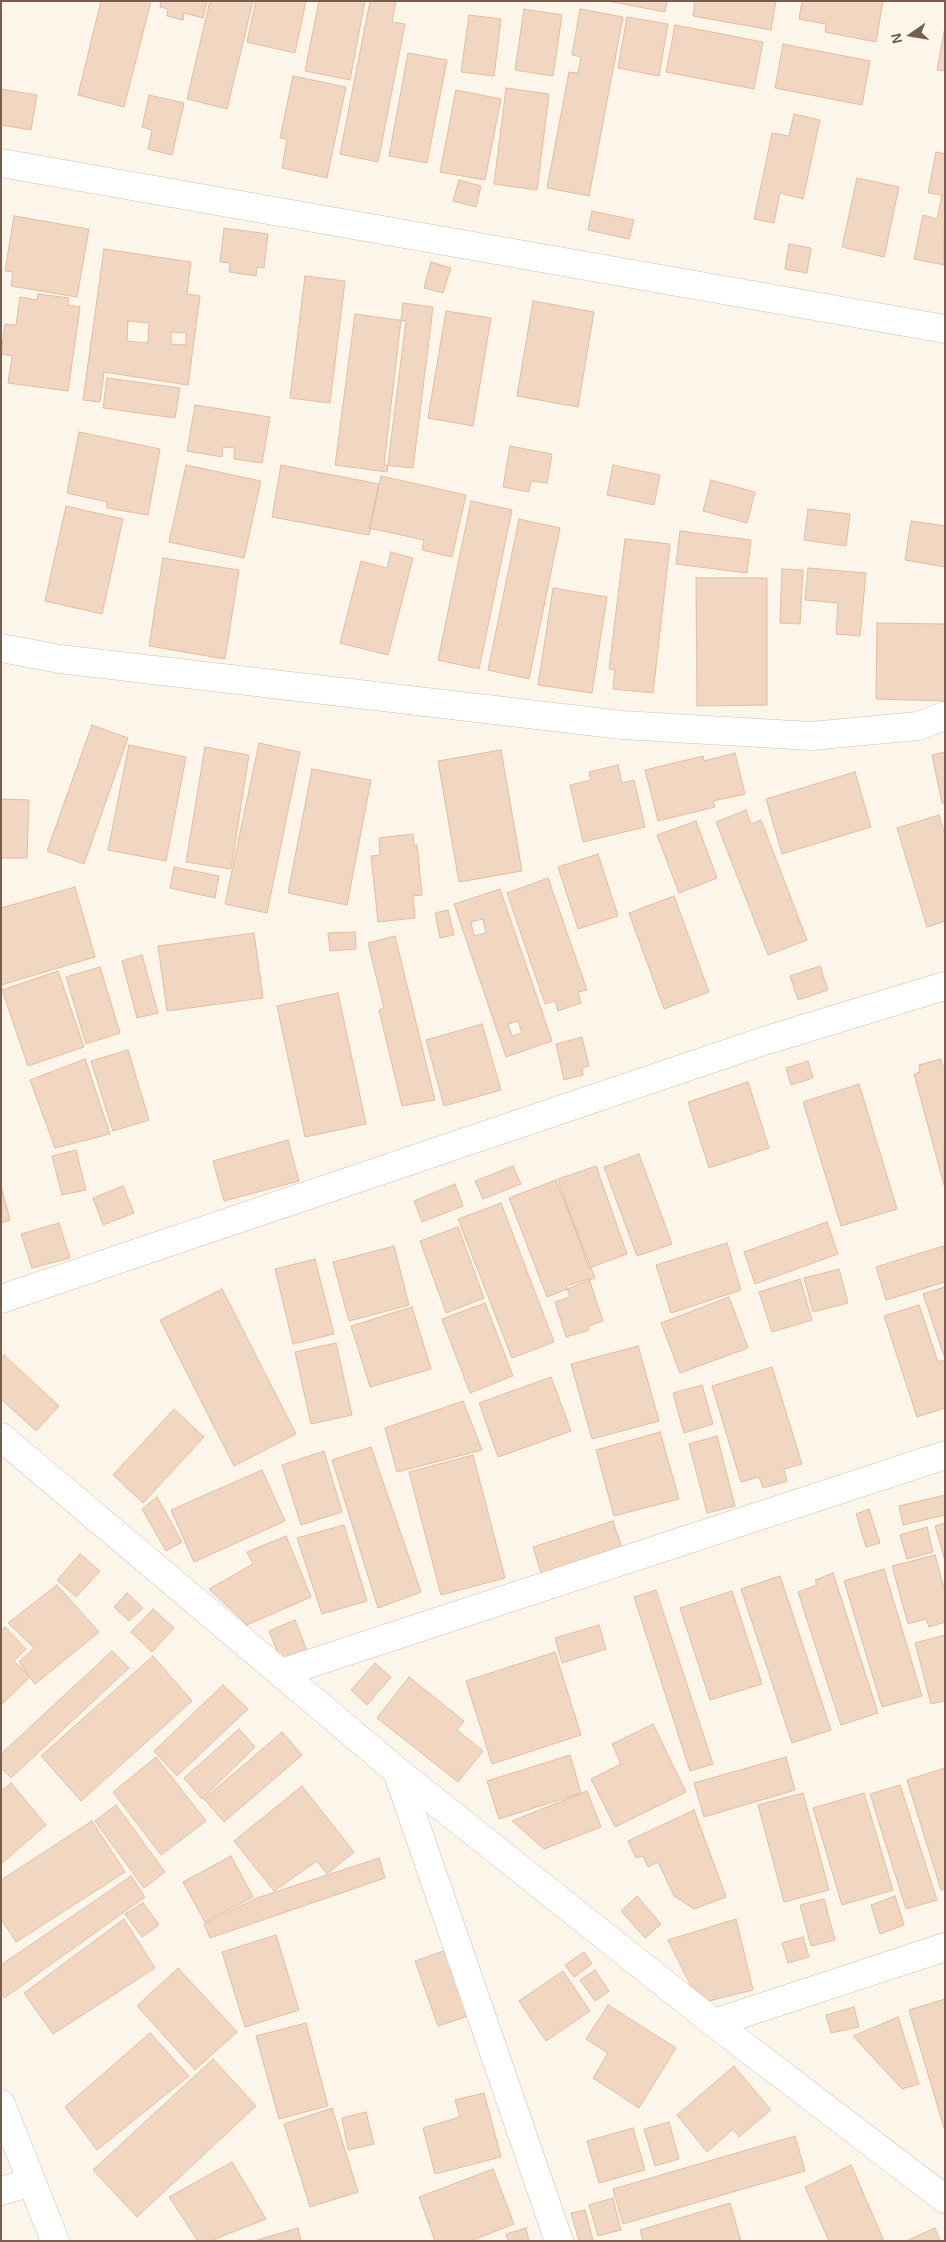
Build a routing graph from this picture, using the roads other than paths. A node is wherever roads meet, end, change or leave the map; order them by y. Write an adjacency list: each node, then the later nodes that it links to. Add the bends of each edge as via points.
1 (1, 163): 2 (street)
2 (945, 329)
3 (1, 648): 4 (street, via 60,659 641,726 811,736 918,726)
4 (945, 716)
5 (945, 986): 6 (street, via 767,1040)
6 (1, 1299)
7 (1, 1437): 9 (street)
8 (945, 1454): 9 (street)
9 (282, 1673): 10 (street)
10 (397, 1771): 12 (street); 18 (street)
11 (945, 1947): 12 (street)
12 (714, 2023): 16 (street)
13 (1, 2104): 14 (street)
14 (31, 2182): 15 (street); 17 (street)
15 (1, 2191)
16 (945, 2199)
17 (54, 2241)
18 (559, 2241)

